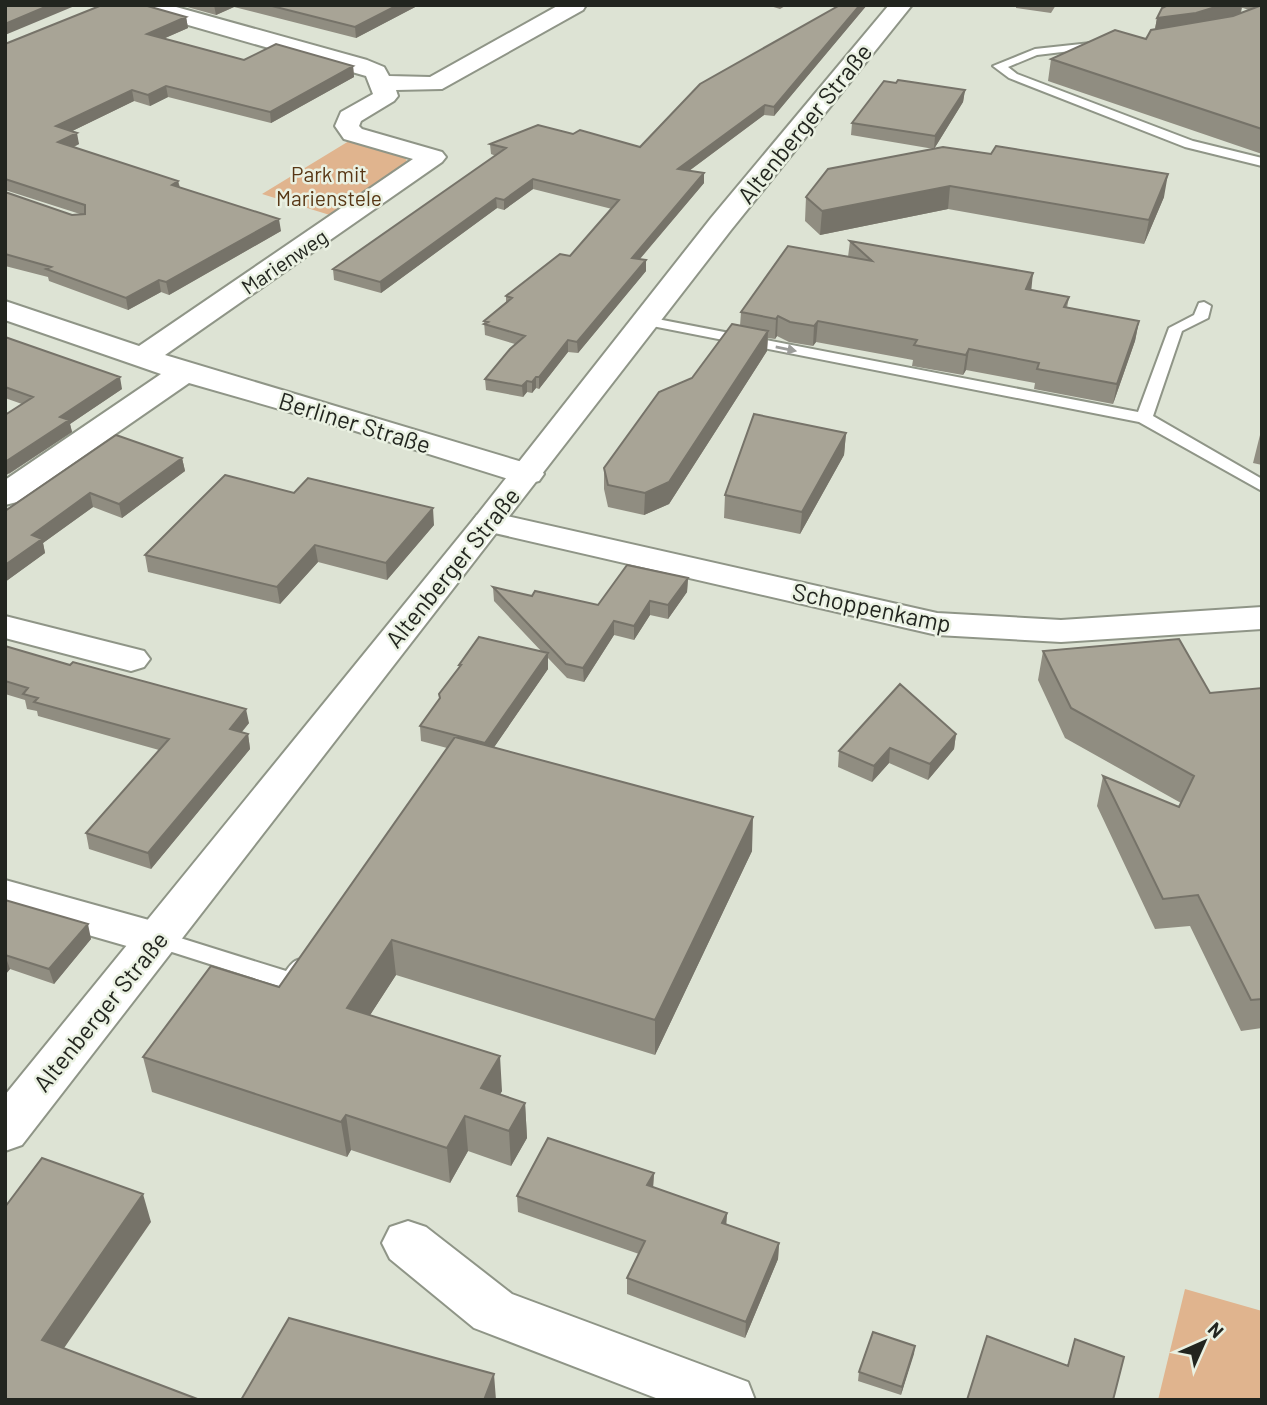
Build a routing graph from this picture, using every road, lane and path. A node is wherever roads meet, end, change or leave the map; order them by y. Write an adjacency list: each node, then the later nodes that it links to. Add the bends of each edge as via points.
1 (144, 5): 5 (street, via 359,65 376,72)
2 (575, 5): 5 (street, via 434,84)
3 (901, 5): 9 (street, Altenberger Straße)
4 (1109, 45): 6 (lane, via 1035,52 999,66 1013,76 1189,144)
5 (382, 83): 10 (street, Marienweg, via 386,96 350,117 347,127 353,134 433,157)
6 (1262, 162)
7 (1204, 306): 13 (lane, via 1201,318 1176,328)
8 (5, 310): 10 (street, Berliner Straße)
9 (647, 321): 12 (lane, one-way to 12); 14 (street, Altenberger Straße)
10 (143, 357): 11 (street, Berliner Straße)
11 (184, 372): 14 (street, Berliner Straße); 16 (street)
12 (906, 373): 13 (lane)
13 (1144, 418): 15 (lane)
14 (527, 474): 17 (street, Altenberger Straße)
15 (1262, 486)
16 (5, 495)
17 (489, 522): 18 (street, Schoppenkamp, via 937,624 1061,631); 22 (street, Altenberger Straße)
18 (1262, 618)
19 (5, 627): 20 (street)
20 (131, 659)
21 (5, 895): 22 (street)
22 (158, 939): 23 (lane, via 291,981); 24 (street, Altenberger Straße)
23 (315, 947)
24 (5, 1131)
25 (408, 1242): 26 (street, via 493,1311)
26 (728, 1400)

